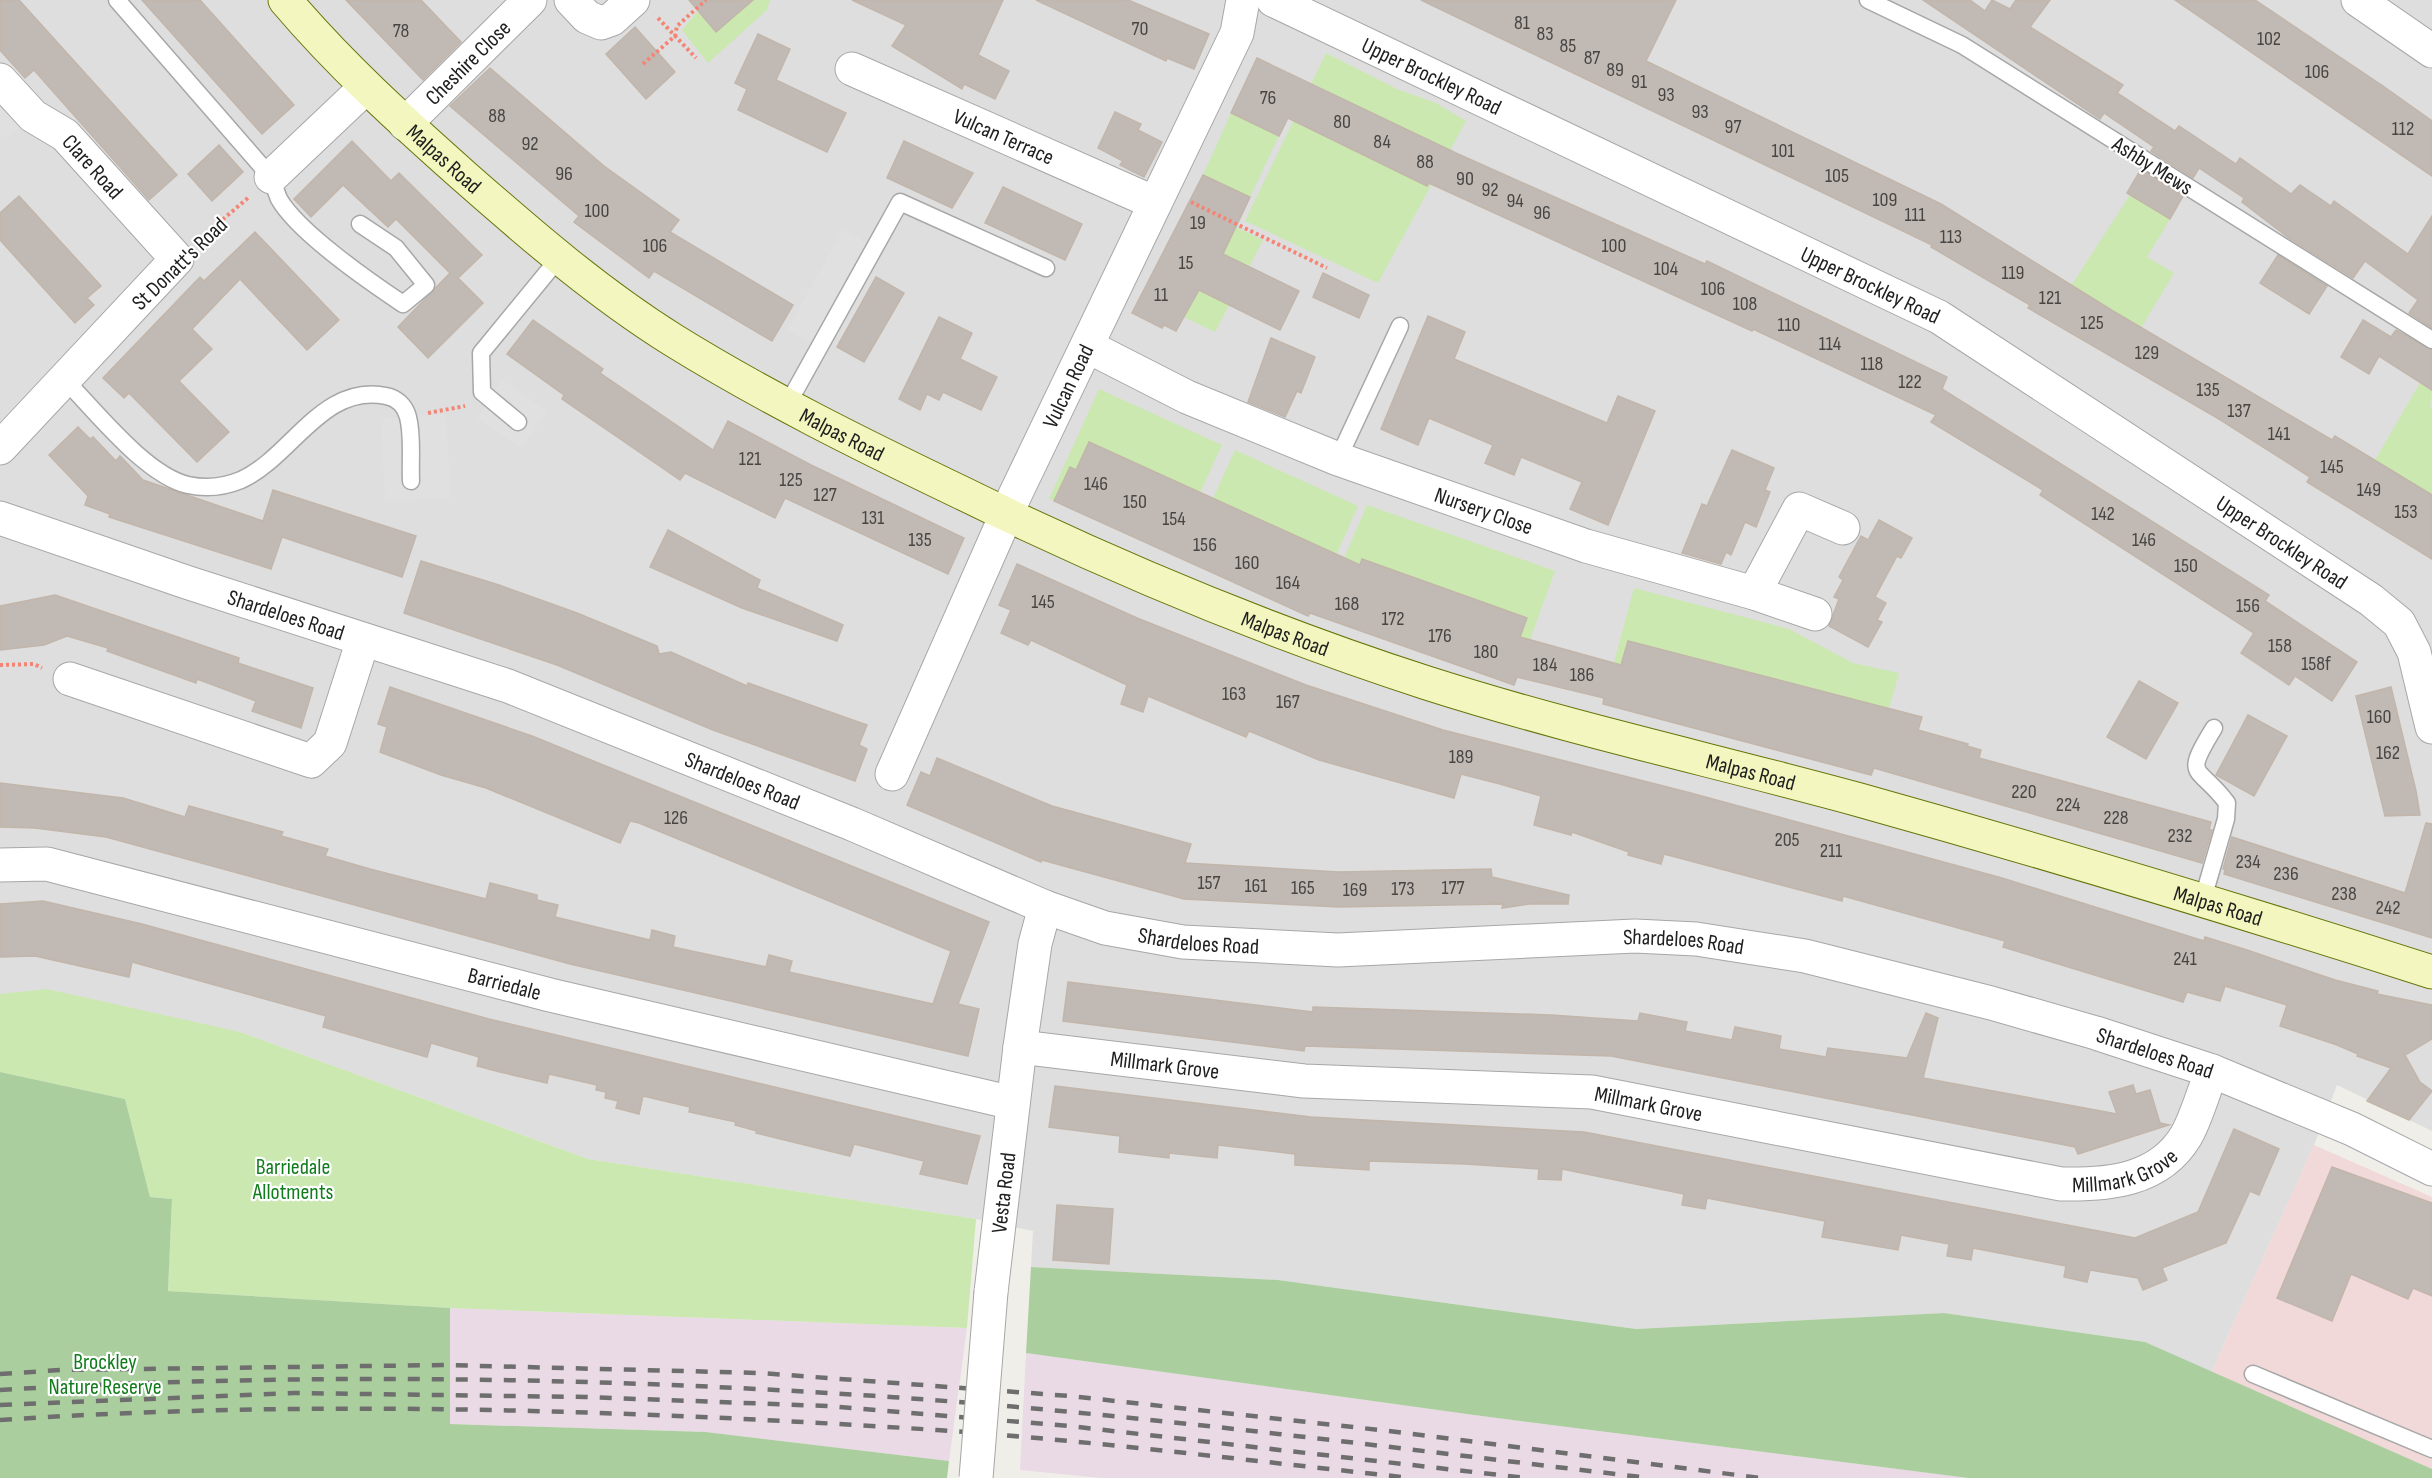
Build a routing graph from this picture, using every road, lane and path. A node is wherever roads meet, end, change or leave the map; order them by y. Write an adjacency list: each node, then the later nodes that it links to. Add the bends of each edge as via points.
1 (117, 0): 17 (lane)
2 (285, 0): 15 (main road, Malpas Road)
3 (530, 0): 16 (street, Cheshire Close)
4 (571, 0): 5 (street, via 587,17 601,23 612,19)
5 (633, 0)
6 (706, 0): 12 (path, via 677,26 675,36)
7 (1243, 0): 18 (street, Vulcan Road, via 1238,33)
8 (1273, 0): 41 (street, Upper Brockley Road, via 1939,317 2371,600)
9 (1868, 0): 25 (lane, Ashby Mews, via 1962,45)
10 (2358, 0): 11 (street)
11 (2432, 51)
12 (643, 64)
13 (852, 69): 18 (street, Vulcan Terrace)
14 (0, 80): 21 (street, Clare Road, via 33,116 65,135)
15 (366, 87): 16 (main road, Malpas Road); 17 (street)
16 (405, 124): 20 (main road, Malpas Road)
17 (271, 177): 19 (lane, via 280,200 306,228 361,276 402,304 426,285 396,248); 21 (path, St Donatt's Road)
18 (1159, 196): 23 (path); 26 (street, Vulcan Road)
19 (360, 224)
20 (559, 258): 28 (lane, via 481,353); 29 (main road, Malpas Road, via 668,337)
21 (177, 260): 27 (street, St Donatt's Road)
22 (1046, 268): 29 (lane, via 900,202)
23 (1327, 268)
24 (1400, 326): 33 (lane)
25 (2432, 340)
26 (1089, 346): 33 (street, Nursery Close, via 1187,397); 35 (street, Vulcan Road)
27 (64, 379): 30 (lane, via 152,469 186,485 214,488 241,480 264,466 321,414 347,397 390,397 401,403); 32 (street, St Donatt's Road)
28 (482, 392): 30 (path, via 462,408); 31 (lane)
29 (786, 407): 35 (main road, Malpas Road)
30 (408, 416): 34 (lane)
31 (518, 422)
32 (0, 448)
33 (1338, 459): 38 (street, Nursery Close, via 1586,546)
34 (411, 481)
35 (1007, 515): 46 (street, Vulcan Road); 48 (main road, Malpas Road, via 1261,626 1429,684 2013,843)
36 (0, 518): 40 (street, Shardeloes Road)
37 (1843, 528): 38 (street, via 1800,508)
38 (1754, 593): 39 (street, Nursery Close)
39 (1815, 614)
40 (363, 640): 43 (street, via 330,743 311,761); 49 (street, Shardeloes Road, via 508,686 852,824)
41 (2423, 649): 44 (street, Upper Brockley Road)
42 (0, 665): 43 (path, via 34,664)
43 (70, 679)
44 (2432, 727)
45 (2214, 728): 48 (lane, via 2196,763 2198,774 2227,803 2226,819)
46 (892, 774)
47 (0, 865): 53 (street, Barriedale, via 47,864 550,995)
48 (2202, 902): 50 (main road, Malpas Road)
49 (1045, 907): 51 (street, Vesta Road, via 1035,944); 52 (street, Shardeloes Road, via 1142,936 1248,947 1448,947 1592,936 1696,939 1805,956 1991,1003)
50 (2432, 972)
51 (1020, 1047): 52 (street, Millmark Grove, via 1304,1081 1592,1092 2061,1184 2098,1185 2134,1178 2162,1163 2186,1136); 53 (street, Vesta Road)
52 (2212, 1071): 54 (street, Shardeloes Road, via 2352,1129)
53 (1013, 1103): 57 (street, Vesta Road, bridge, via 991,1292)
54 (2432, 1169)
55 (2253, 1374): 56 (lane)
56 (2432, 1449)
57 (976, 1478)

